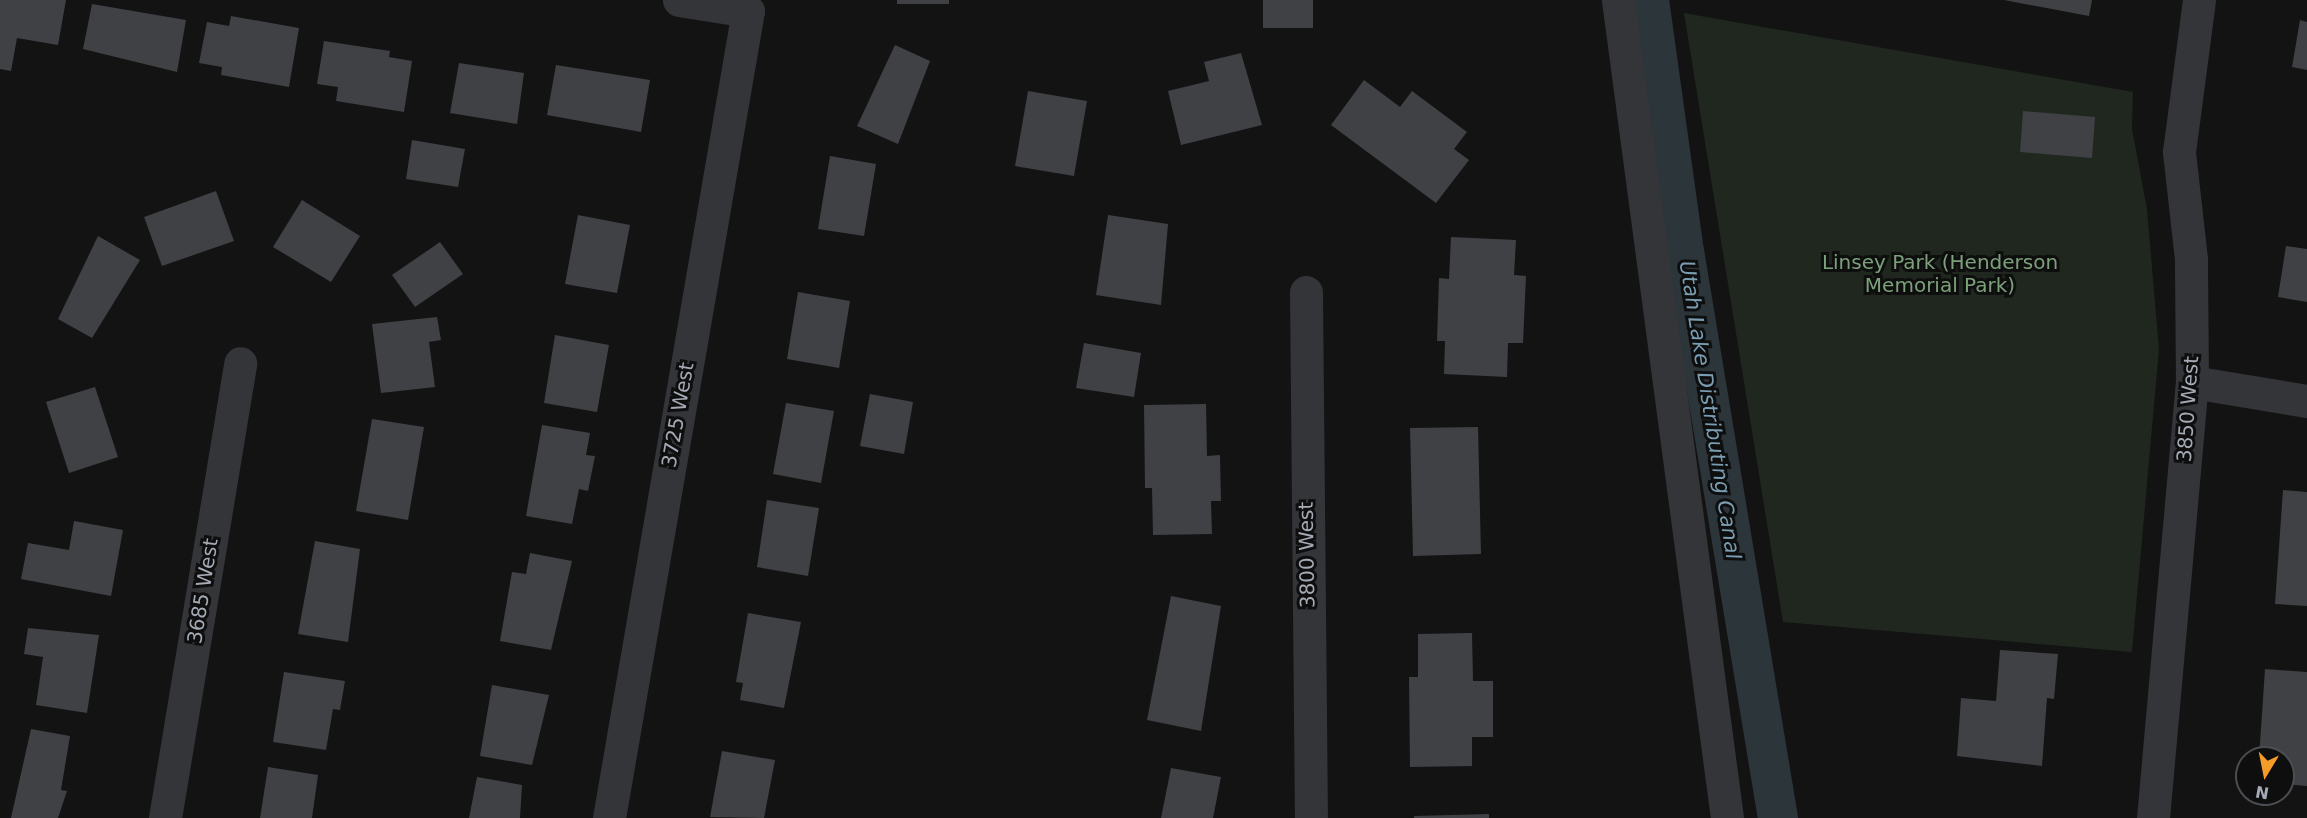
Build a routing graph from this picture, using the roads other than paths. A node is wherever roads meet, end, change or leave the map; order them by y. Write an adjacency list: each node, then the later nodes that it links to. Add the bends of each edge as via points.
1 (679, 0): 9 (street, 3725 West, via 748,11)
2 (1618, 0): 11 (street)
3 (2199, 0): 6 (street, 3850 West, via 2179,152 2191,259)
4 (1306, 292): 10 (street, 3800 West)
5 (240, 363): 8 (street, 3685 West)
6 (2192, 382): 7 (street); 12 (street, 3850 West)
7 (2307, 401)
8 (165, 818)
9 (609, 818)
10 (1311, 818)
11 (1727, 818)
12 (2152, 818)

